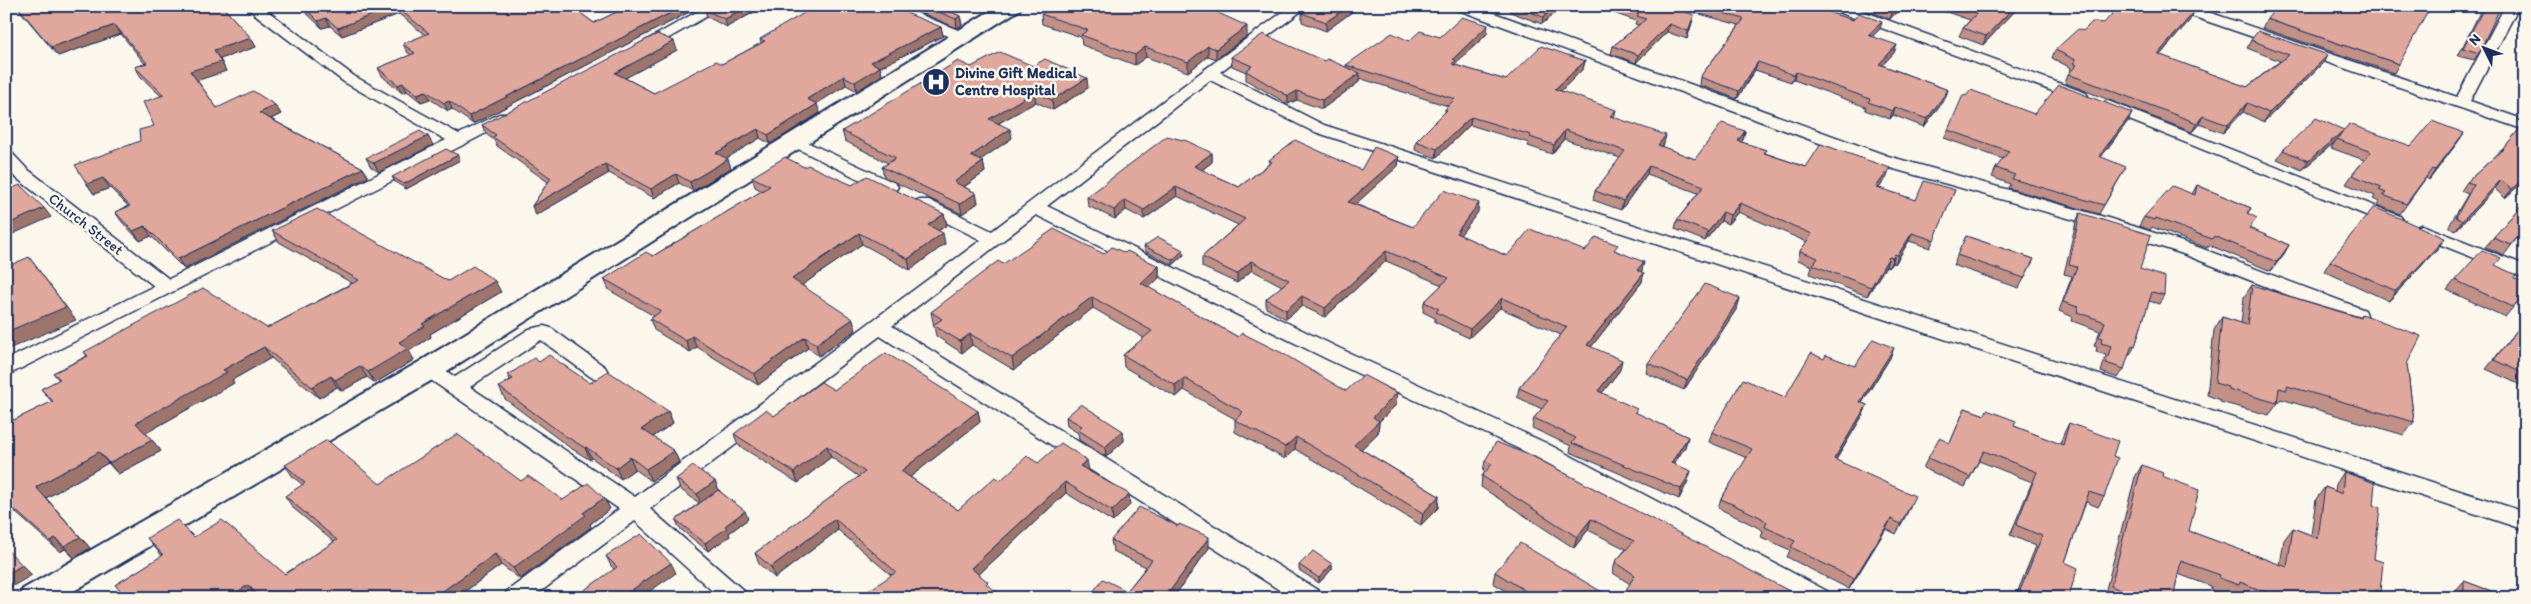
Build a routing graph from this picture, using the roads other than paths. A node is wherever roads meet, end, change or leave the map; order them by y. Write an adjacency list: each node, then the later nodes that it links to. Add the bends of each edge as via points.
1 (250, 6): 17 (street, via 349,79)
2 (718, 6): 12 (street)
3 (886, 6): 11 (street)
4 (1012, 6): 11 (street)
5 (1302, 6): 13 (street)
6 (1461, 6): 24 (street, via 1882,160 2180,247)
7 (1835, 6): 22 (street, via 2106,105)
8 (2176, 6): 10 (street)
9 (2512, 6): 14 (street)
10 (2196, 9): 14 (street)
11 (963, 37): 18 (street)
12 (626, 55)
13 (1209, 73): 20 (street); 31 (street, via 1318,128)
14 (2462, 102): 16 (street)
15 (520, 110): 17 (street)
16 (2525, 125)
17 (459, 141): 23 (street)
18 (794, 141): 21 (street); 27 (street)
19 (6, 157): 23 (street, Church Street, via 20,172)
20 (1035, 207): 21 (street); 36 (street, via 1334,354 1539,449)
21 (994, 239): 25 (street)
22 (2525, 272)
23 (168, 288): 26 (street)
24 (2358, 316)
25 (879, 327): 30 (street); 35 (street)
26 (6, 369)
27 (429, 369): 29 (street); 32 (street)
28 (598, 372): 29 (street, via 544,333 536,334)
29 (454, 387): 30 (street)
30 (636, 509): 33 (street); 34 (street)
31 (2525, 521)
32 (34, 598)
33 (515, 598)
34 (736, 598)
35 (1311, 598)
36 (1819, 598)

